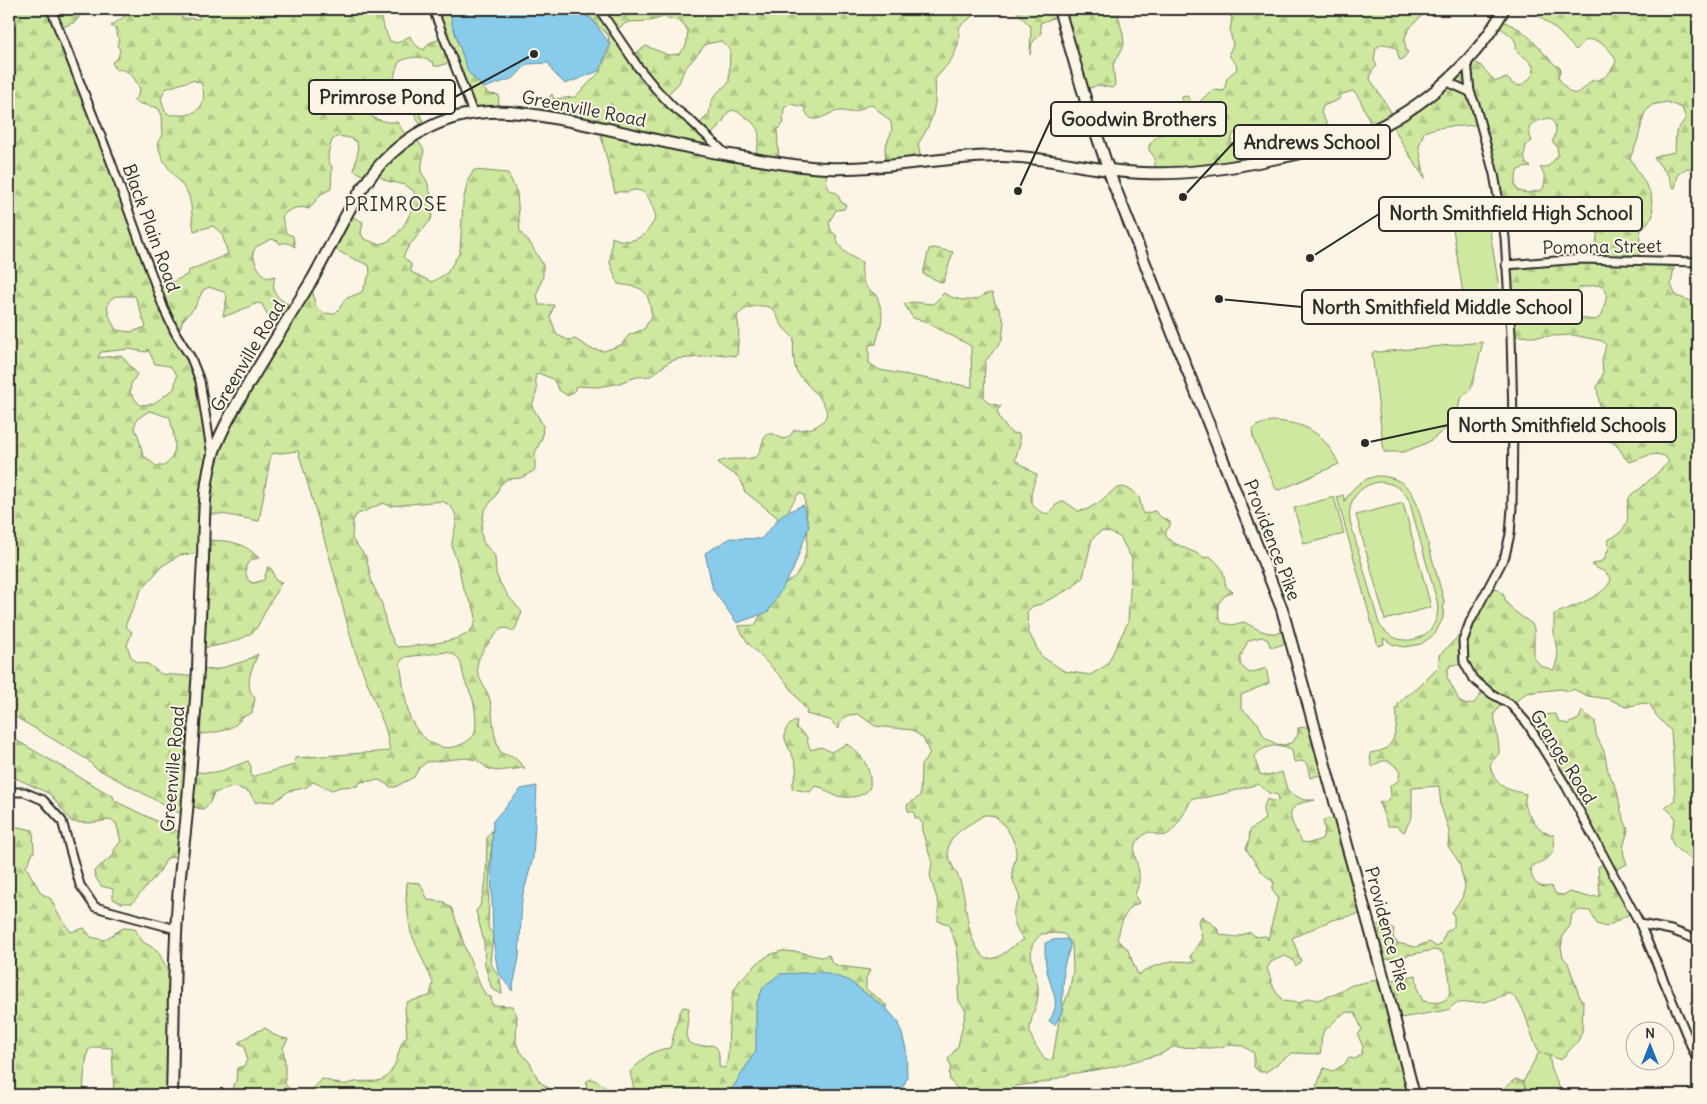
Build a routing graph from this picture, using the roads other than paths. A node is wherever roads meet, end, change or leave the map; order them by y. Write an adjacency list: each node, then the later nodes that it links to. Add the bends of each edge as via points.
1 (51, 9): 14 (street, Black Plain Road, via 164,309 191,358 200,382)
2 (433, 9): 9 (street)
3 (599, 9): 10 (street, via 656,89)
4 (1059, 9): 11 (main road, Providence Pike)
5 (1504, 9): 6 (main road, Greenville Road)
6 (1467, 60): 7 (main road, Greenville Road); 8 (street, Grange Road)
7 (1445, 81): 8 (street); 11 (main road, Greenville Road, via 1381,127 1325,147 1212,170 1175,174)
8 (1470, 92): 13 (street, Grange Road, via 1495,181 1505,237)
9 (473, 113): 10 (main road, Greenville Road, via 531,113); 14 (main road, Greenville Road, via 449,118 425,129 377,168 232,412)
10 (726, 154): 11 (main road, Greenville Road, via 825,168 1014,157)
11 (1108, 170): 21 (main road, Providence Pike, via 1282,609)
12 (1698, 262): 13 (street, Pomona Street, via 1581,259)
13 (1506, 265): 16 (street, Grange Road, via 1513,387 1510,534 1505,556 1465,635 1464,662 1473,679 1510,704 1526,723 1566,786)
14 (212, 458): 17 (main road, Greenville Road, via 205,502 195,712)
15 (9, 792): 17 (street, via 24,792 43,800 62,821 80,885 95,906)
16 (1640, 924): 18 (street); 19 (street, Grange Road)
17 (176, 928): 20 (main road, Greenville Road)
18 (1698, 940)
19 (1698, 1062)
20 (172, 1095)
21 (1414, 1095)

